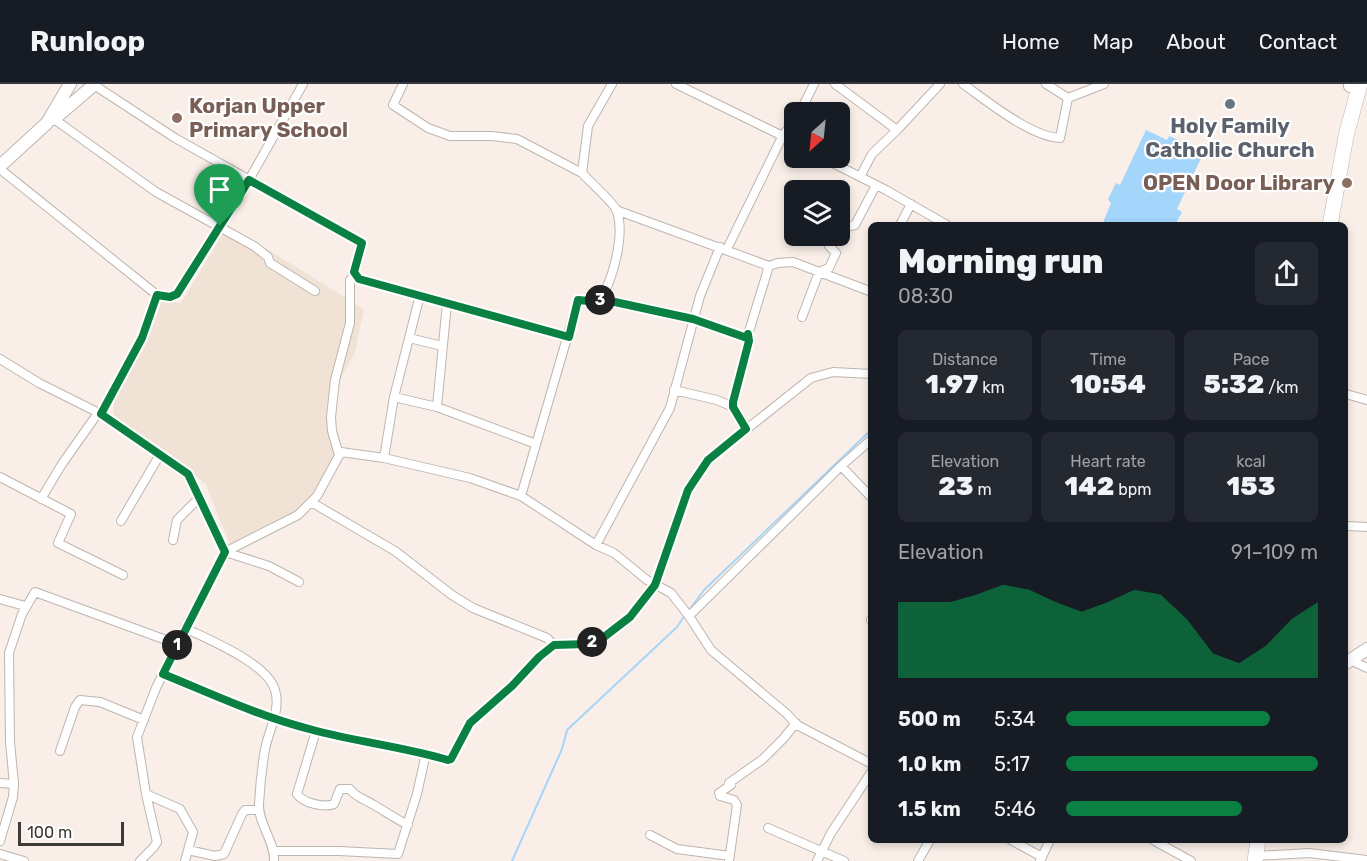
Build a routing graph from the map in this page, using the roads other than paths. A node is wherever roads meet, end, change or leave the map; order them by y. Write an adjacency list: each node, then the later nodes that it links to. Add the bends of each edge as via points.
1 (70, 84): 16 (main road)
2 (94, 84): 16 (main road); 23 (street, via 175,138)
3 (303, 84): 23 (street)
4 (403, 84): 21 (street, via 393,105 428,128 450,136 516,139)
5 (612, 84): 21 (street, via 588,126)
6 (676, 84): 18 (street)
7 (814, 84): 15 (street)
8 (835, 84): 17 (street)
9 (940, 84): 17 (street)
10 (963, 84): 14 (street, via 1012,118 1052,138 1060,138)
11 (1046, 84): 14 (street)
12 (1104, 84): 14 (street)
13 (1353, 84): 29 (highway, via 1331,168); 30 (highway)
14 (1068, 98)
15 (805, 102)
16 (50, 121): 19 (main road); 31 (street, via 156,192)
17 (897, 130): 22 (street, via 873,154)
18 (783, 135): 34 (street)
19 (0, 167): 40 (street)
20 (842, 168): 22 (street)
21 (582, 173): 26 (street)
22 (860, 177): 24 (street)
23 (249, 180): 31 (street); 41 (street, via 362,243 354,272 359,279)
24 (876, 185): 25 (street); 32 (street, via 855,225)
25 (911, 204): 27 (street); 28 (street)
26 (616, 210): 34 (street); 42 (street, via 618,247)
27 (902, 222)
28 (942, 222)
29 (1322, 222)
30 (1331, 222)
31 (220, 226): 39 (street); 40 (street, via 177,294)
32 (850, 226)
33 (829, 246): 36 (street, via 836,253 829,268)
34 (724, 248): 35 (street); 45 (street)
35 (769, 266): 36 (street, via 793,262); 46 (street)
36 (819, 272): 38 (street); 44 (street)
37 (355, 278): 62 (street, via 350,280 350,323 335,380 331,417)
38 (868, 287)
39 (315, 291)
40 (157, 295): 58 (street, via 142,338)
41 (420, 295): 43 (street); 48 (street)
42 (601, 299): 45 (street); 47 (street, via 578,300)
43 (447, 303): 47 (street); 49 (street)
44 (802, 317)
45 (693, 319): 46 (street, via 747,338); 52 (street)
46 (748, 334): 57 (street)
47 (569, 337): 61 (street)
48 (409, 338): 49 (street); 54 (street)
49 (442, 346): 56 (street)
50 (0, 359): 58 (street)
51 (868, 374): 59 (street, via 833,372 811,378)
52 (674, 390): 57 (street); 76 (street, via 670,408)
53 (1348, 395): 55 (street)
54 (394, 397): 56 (street); 64 (street)
55 (1367, 400)
56 (437, 407): 61 (street)
57 (733, 407): 59 (street)
58 (100, 413): 63 (street); 70 (street)
59 (746, 429): 80 (street, via 708,460 688,490)
60 (868, 442): 65 (street)
61 (536, 444): 68 (street)
62 (339, 455): 64 (street, via 341,452); 71 (street)
63 (159, 456): 69 (street, via 188,474); 72 (street)
64 (384, 458): 68 (street, via 470,478)
65 (841, 466): 67 (street); 83 (street)
66 (0, 477): 70 (street)
67 (868, 494)
68 (521, 496): 76 (street)
69 (199, 498): 75 (street, via 177,520); 77 (street)
70 (41, 499): 78 (street, via 71,514 58,543)
71 (311, 502): 77 (street, via 298,515); 86 (street, via 395,551 473,608 547,638)
72 (122, 521)
73 (1348, 526): 74 (street)
74 (1367, 527)
75 (173, 540)
76 (596, 545): 80 (street, via 614,553)
77 (225, 552): 79 (street, via 269,566); 84 (street)
78 (123, 575)
79 (299, 582)
80 (655, 585): 83 (street, via 671,594); 86 (street, via 630,617 604,637 587,644)
81 (0, 599): 82 (street)
82 (25, 606): 85 (street, via 35,592); 100 (street, via 9,653 9,742)
83 (689, 616): 93 (street, via 711,650)
84 (185, 628): 85 (street); 91 (street, via 265,674 275,690)
85 (177, 644): 90 (street)
86 (554, 645): 96 (street, via 470,723 451,759)
87 (1367, 649): 88 (main road)
88 (1348, 662): 89 (street)
89 (1367, 668)
90 (163, 674): 91 (street); 92 (street)
91 (274, 719): 94 (street); 102 (street, via 260,781)
92 (144, 720): 95 (street, via 100,702 80,700); 101 (street, via 137,736)
93 (796, 723): 97 (street); 117 (street, via 769,753 718,795 737,804)
94 (316, 731): 96 (street); 103 (street, via 299,798 331,806 340,789 350,789 355,796)
95 (60, 751)
96 (426, 753): 103 (street)
97 (868, 762)
98 (868, 777): 113 (street)
99 (0, 783): 100 (street)
100 (14, 784): 106 (street)
101 (146, 794): 112 (street, via 180,809 193,832); 122 (street, via 157,842)
102 (259, 810): 112 (street, via 245,810 224,854); 115 (street)
103 (408, 825): 116 (street)
104 (768, 828): 113 (street)
105 (650, 835): 117 (street, via 677,849)
106 (0, 842)
107 (928, 843): 126 (street)
108 (1016, 843): 118 (street)
109 (1049, 843): 118 (street)
110 (1159, 843): 127 (street)
111 (1258, 843): 119 (highway)
112 (188, 850): 123 (street)
113 (820, 850): 124 (street); 125 (street)
114 (0, 854): 121 (street)
115 (274, 856): 116 (street, via 339,851)
116 (398, 857)
117 (730, 858)
118 (1041, 859)
119 (1255, 859): 120 (street, via 1309,853)
120 (1367, 860)
121 (24, 861)
122 (140, 861)
123 (186, 861)
124 (817, 861)
125 (844, 861)
126 (918, 861)
127 (1191, 861)

